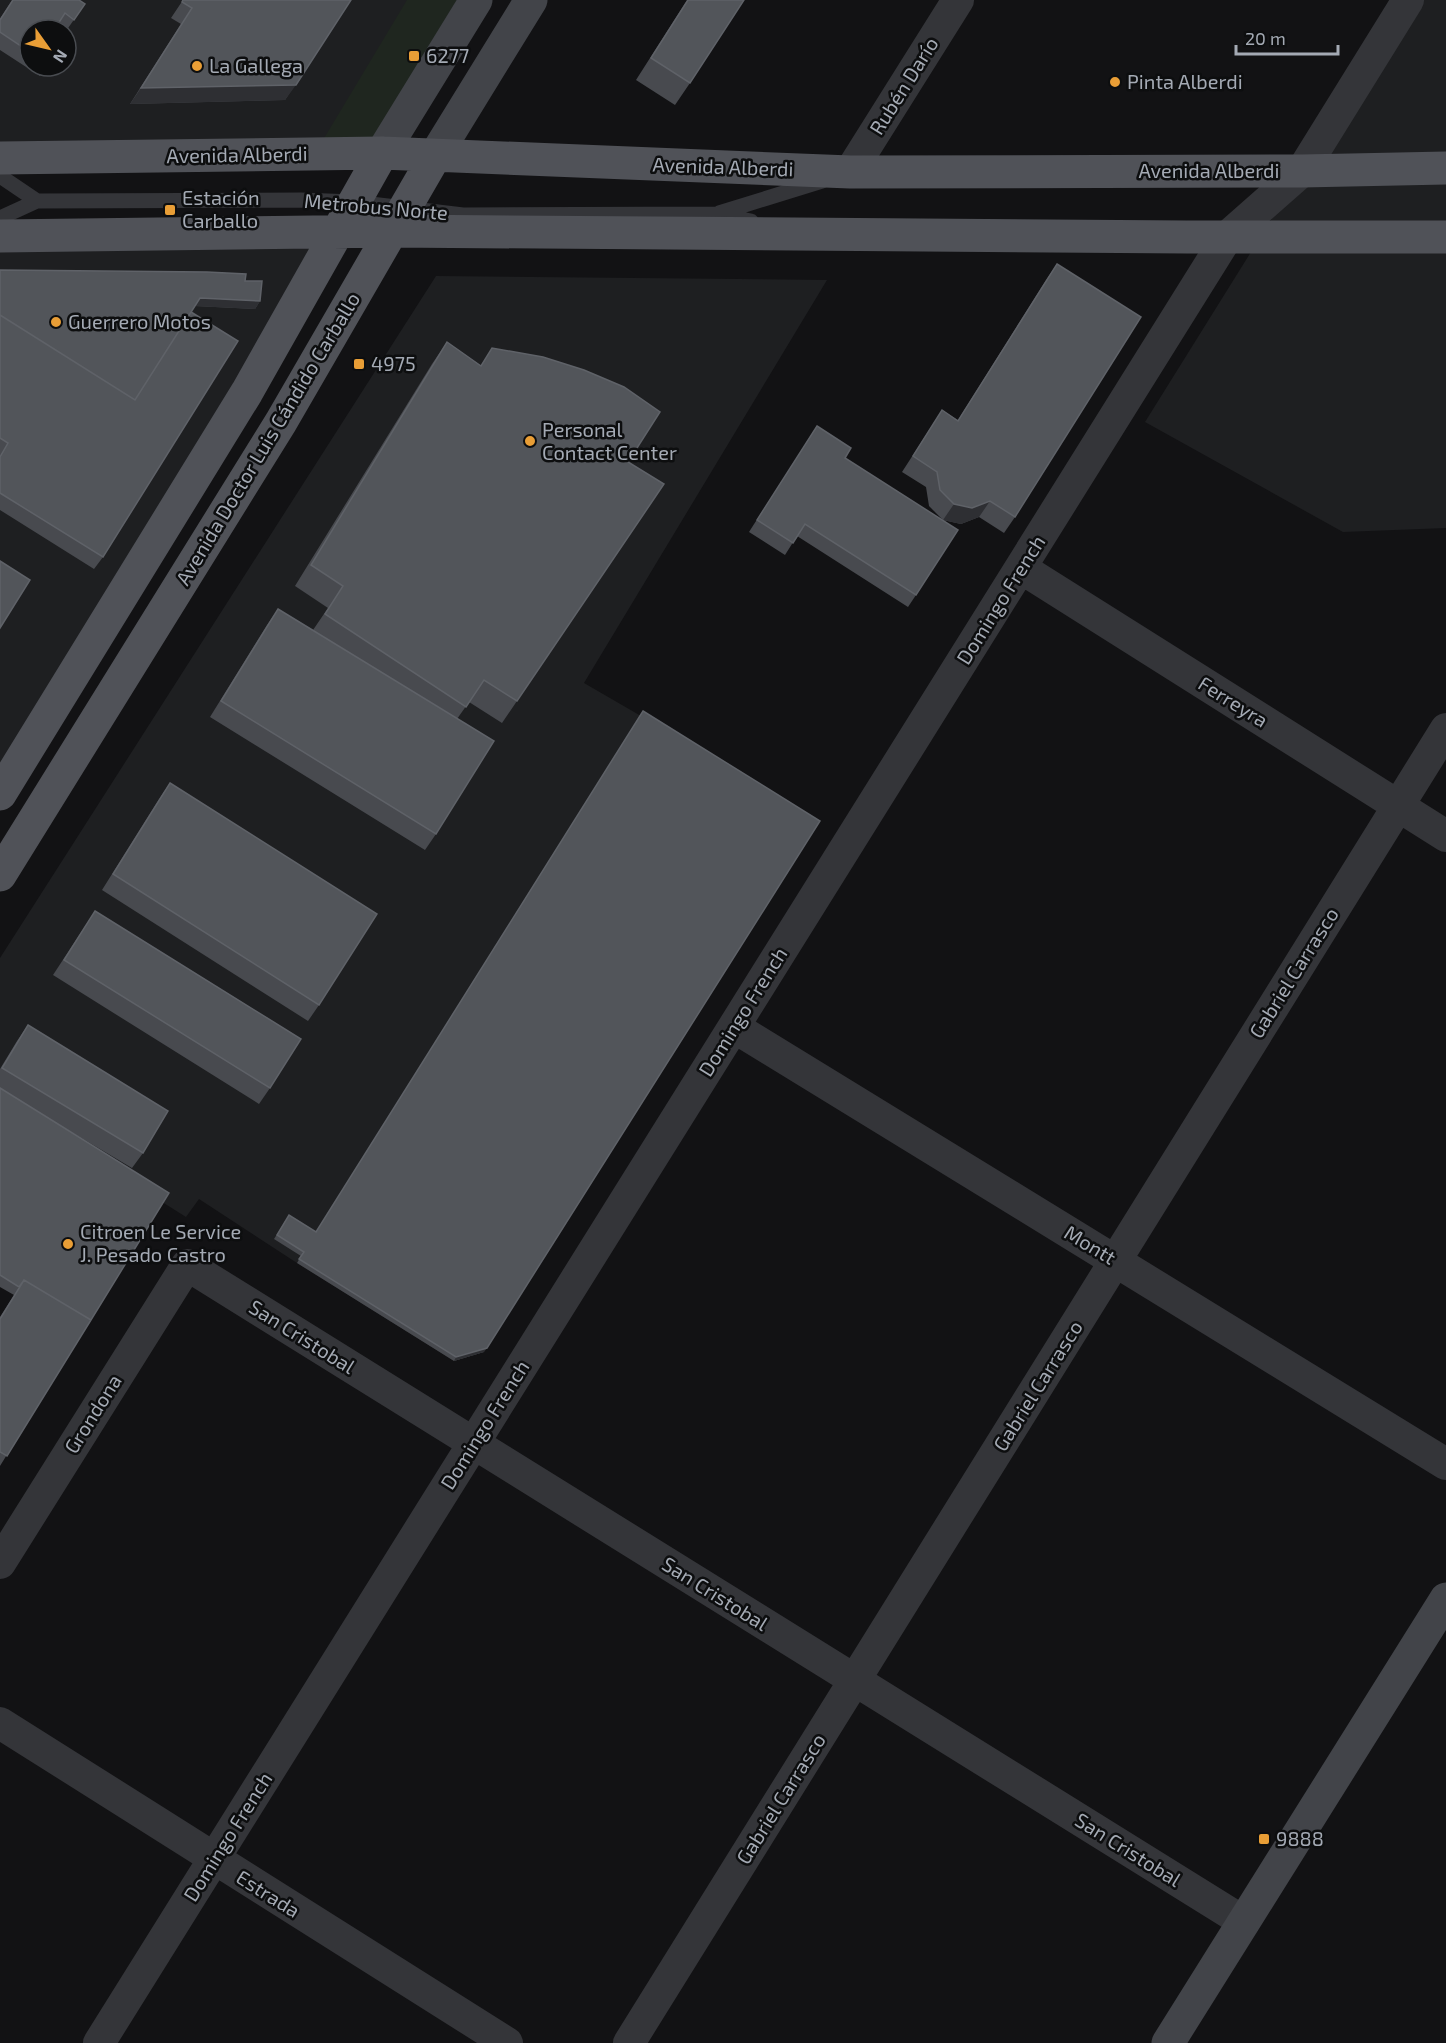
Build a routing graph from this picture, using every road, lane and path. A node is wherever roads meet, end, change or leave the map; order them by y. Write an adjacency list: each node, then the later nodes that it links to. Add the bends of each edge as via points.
1 (476, 0): 5 (street)
2 (531, 0): 6 (street, Avenida Doctor Luis Cándido Carballo)
3 (958, 0): 10 (street, Rubén Darío)
4 (1408, 0): 9 (street, Domingo French)
5 (382, 153): 6 (main road, Avenida Alberdi); 7 (main road, Avenida Alberdi); 13 (main road)
6 (435, 156): 10 (main road, Avenida Alberdi); 16 (main road, Avenida Doctor Luis Cándido Carballo)
7 (0, 158)
8 (1446, 168): 9 (main road, Avenida Alberdi)
9 (1302, 171): 10 (main road, Avenida Alberdi); 20 (street, Domingo French)
10 (850, 172): 14 (lane, Metrobus Norte)
11 (0, 176): 12 (lane)
12 (37, 201): 13 (lane, Metrobus Norte); 15 (lane, Metrobus Norte)
13 (354, 202): 16 (lane, Metrobus Norte); 17 (main road)
14 (716, 214): 16 (lane, Metrobus Norte, via 463,215); 18 (lane, Metrobus Norte)
15 (0, 218)
16 (398, 220): 17 (main road); 18 (main road); 27 (main road, Avenida Doctor Luis Cándido Carballo, via 281,422)
17 (338, 232): 19 (main road); 24 (main road, via 247,392)
18 (816, 233): 20 (main road)
19 (0, 236)
20 (1227, 237): 21 (main road); 22 (street, Domingo French)
21 (1446, 237)
22 (1021, 568): 25 (street, Ferreyra); 28 (street, Domingo French)
23 (1446, 729): 25 (street, Gabriel Carrasco)
24 (0, 794)
25 (1398, 806): 26 (street, Ferreyra); 29 (street, Gabriel Carrasco)
26 (1446, 836)
27 (0, 875)
28 (734, 1027): 29 (street, Montt); 31 (street, Domingo French)
29 (1115, 1261): 32 (street, Montt); 35 (street, Gabriel Carrasco)
30 (187, 1265): 31 (street, San Cristobal); 33 (street, Grondona)
31 (473, 1444): 35 (street, San Cristobal); 37 (street, Domingo French)
32 (1446, 1464)
33 (0, 1563)
34 (1446, 1599): 38 (street)
35 (855, 1680): 38 (street, San Cristobal); 41 (street, Gabriel Carrasco)
36 (0, 1723): 37 (street, Estrada)
37 (213, 1860): 39 (street, Domingo French); 40 (street, Estrada)
38 (1244, 1922): 42 (street)
39 (101, 2042)
40 (507, 2043)
41 (629, 2043)
42 (1168, 2043)

